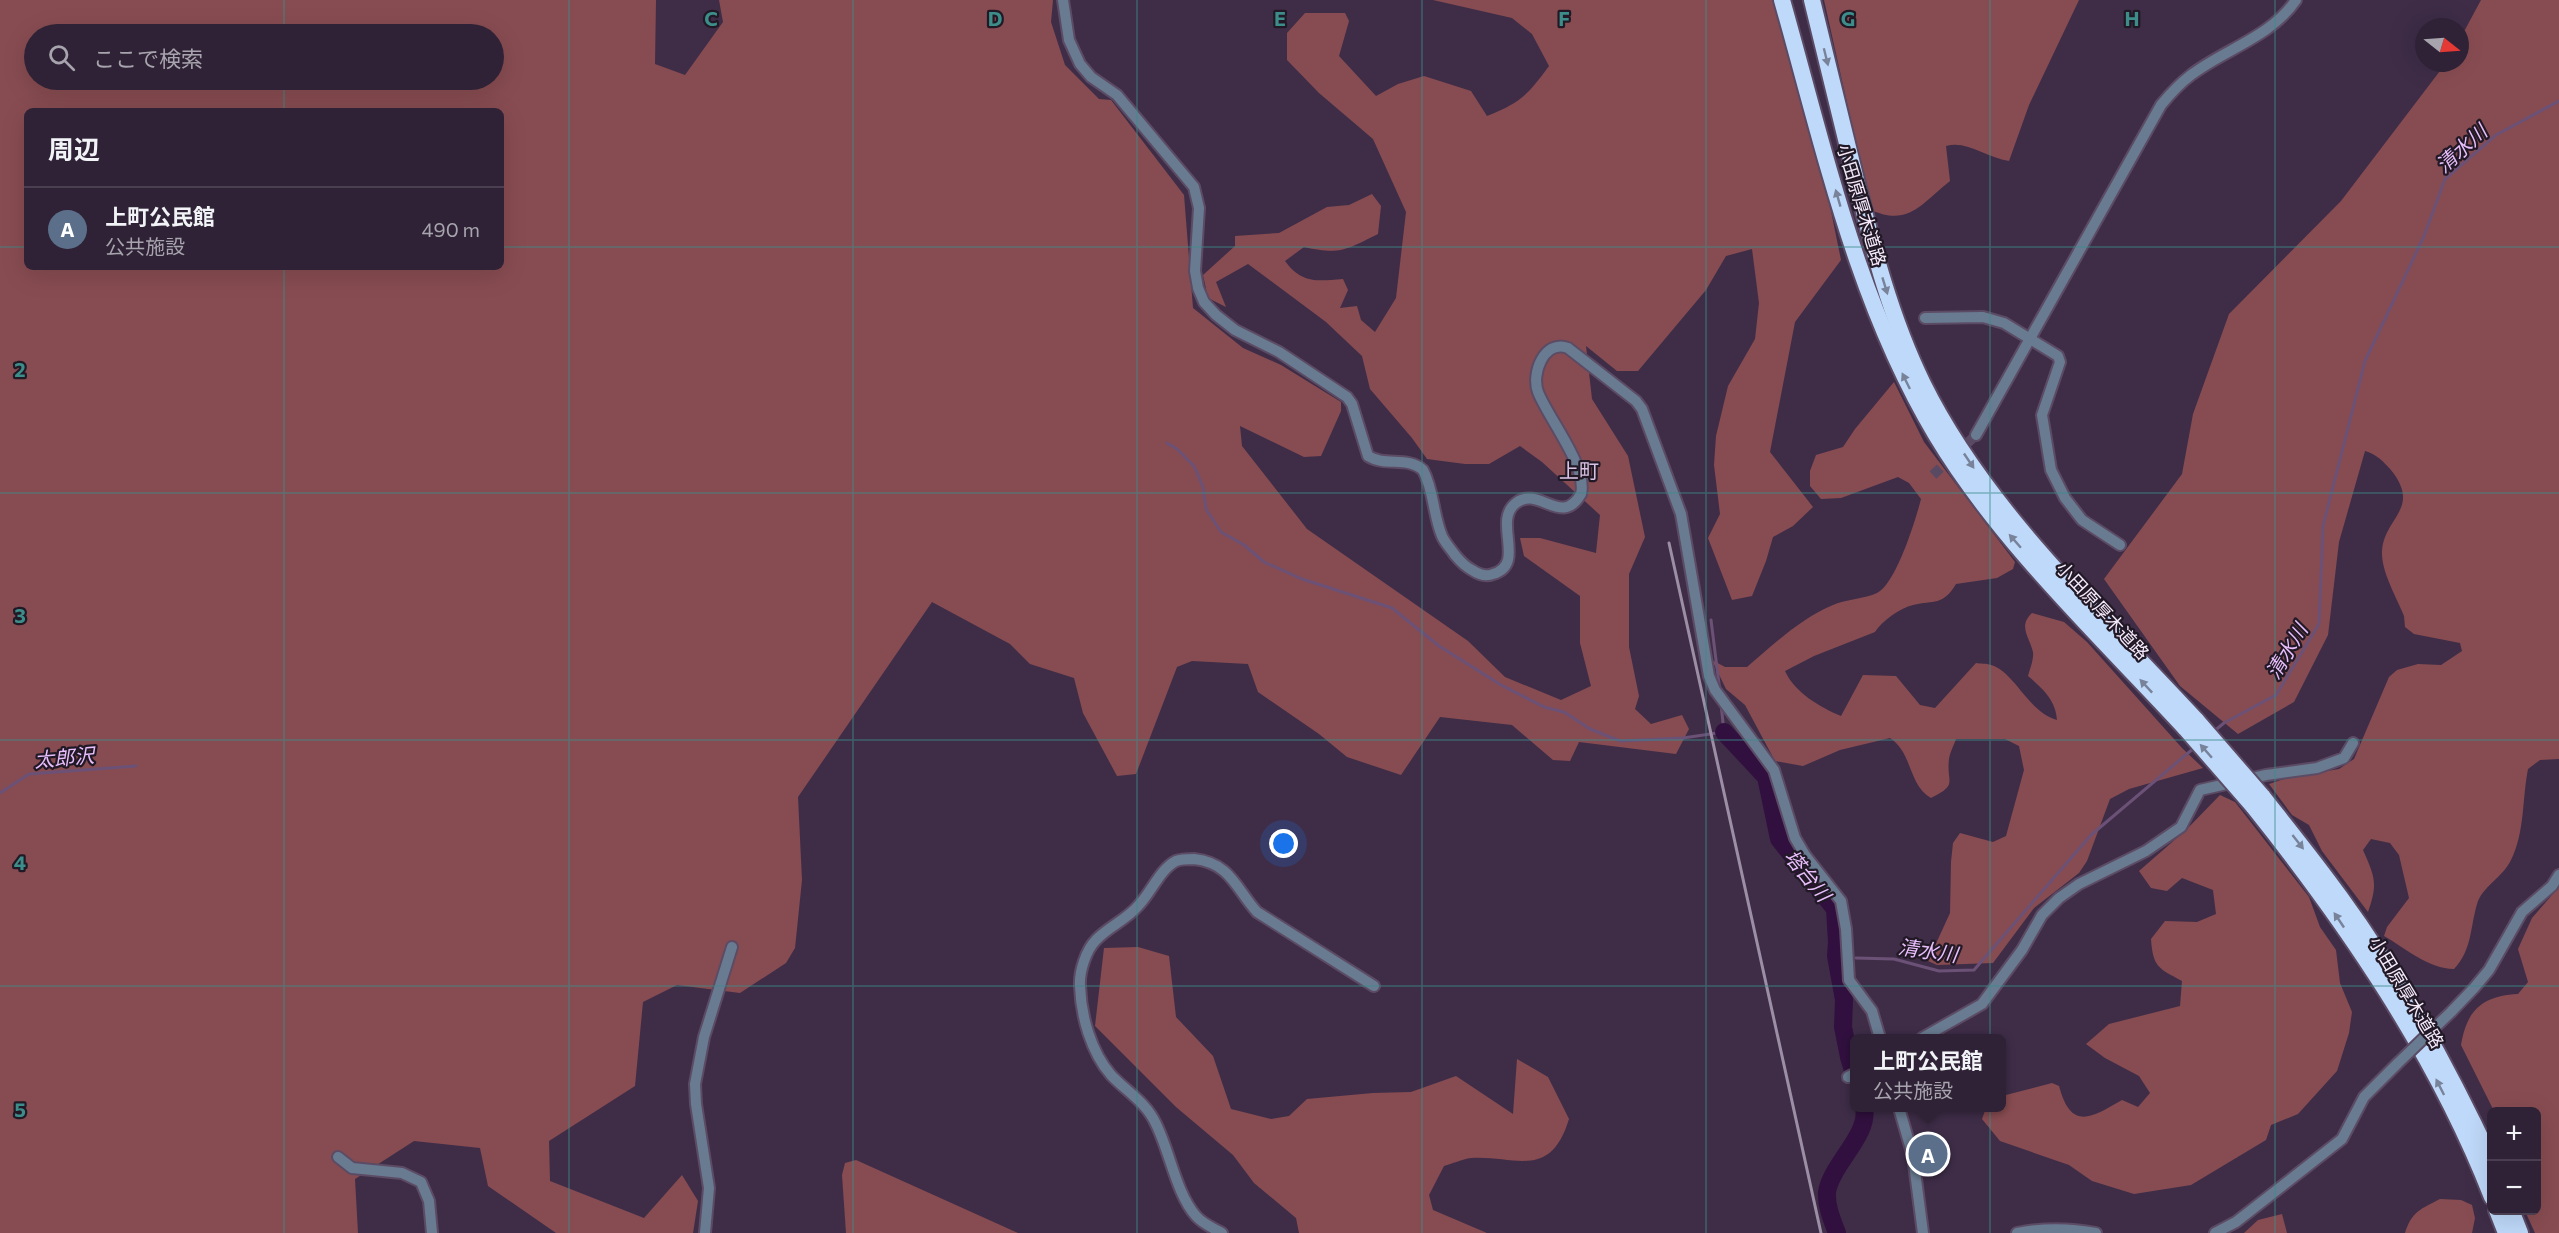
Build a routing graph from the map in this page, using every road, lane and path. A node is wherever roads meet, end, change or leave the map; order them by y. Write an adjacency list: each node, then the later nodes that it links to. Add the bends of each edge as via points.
1 (1063, 0): 15 (street, via 1069,40 1080,64 1117,95 1194,187 1199,208 1196,280 1209,309 1235,330 1279,352 1347,397 1368,456 1420,468 1444,540 1467,568 1489,575 1505,565 1510,550 1506,520 1517,502 1530,498 1564,508 1581,494 1581,479 1537,388 1539,365 1547,352 1556,347 1568,348 1640,404 1681,514 1709,676 1715,690 1774,770 1800,848 1841,901 1849,980 1872,1011)
2 (1782, 0): 9 (highway, 小田原厚木道路, one-way to 2, via 2006,531 1970,486 1911,391 1863,278)
3 (1812, 0): 9 (highway, 小田原厚木道路, one-way to 9, via 1879,266 1923,384 1980,477)
4 (2296, 0): 6 (street, via 2275,24 2192,74 2161,105)
5 (1925, 318): 6 (street, via 1983,317 2004,323)
6 (2030, 339): 7 (street); 8 (street, via 2058,356 2060,362 2042,415 2051,470 2082,520)
7 (1976, 435)
8 (2120, 545)
9 (2191, 725): 11 (highway, 小田原厚木道路, bridge)
10 (2353, 743): 16 (street, via 2344,758 2317,768 2200,790 2181,827 2146,851 2059,898 2042,915 1982,1004)
11 (2257, 801): 19 (highway, 小田原厚木道路, one-way to 19, via 2341,898 2390,971 2437,1052); 20 (highway, 小田原厚木道路, one-way to 11, via 2426,1059 2377,975)
12 (2559, 875): 29 (street, bridge, via 2522,912 2489,970 2364,1097 2342,1139 2236,1222)
13 (732, 947): 24 (street, via 698,1065 696,1104 710,1188)
14 (1374, 986): 25 (street, via 1257,912 1223,869 1197,860 1177,860 1139,906 1096,939 1080,974 1090,1039 1111,1075 1137,1096 1154,1119 1190,1208 1203,1223)
15 (1879, 1034)
16 (1929, 1034)
17 (1900, 1112): 26 (street, via 1913,1156)
18 (338, 1157): 23 (street, via 352,1168 402,1173 421,1182 429,1201)
19 (2492, 1161)
20 (2487, 1185)
21 (2499, 1215): 30 (highway)
22 (2513, 1215): 31 (highway)
23 (432, 1233)
24 (705, 1233)
25 (1222, 1233)
26 (1923, 1233)
27 (2017, 1233): 28 (street)
28 (2096, 1233)
29 (2215, 1233)
30 (2506, 1233)
31 (2520, 1233)

